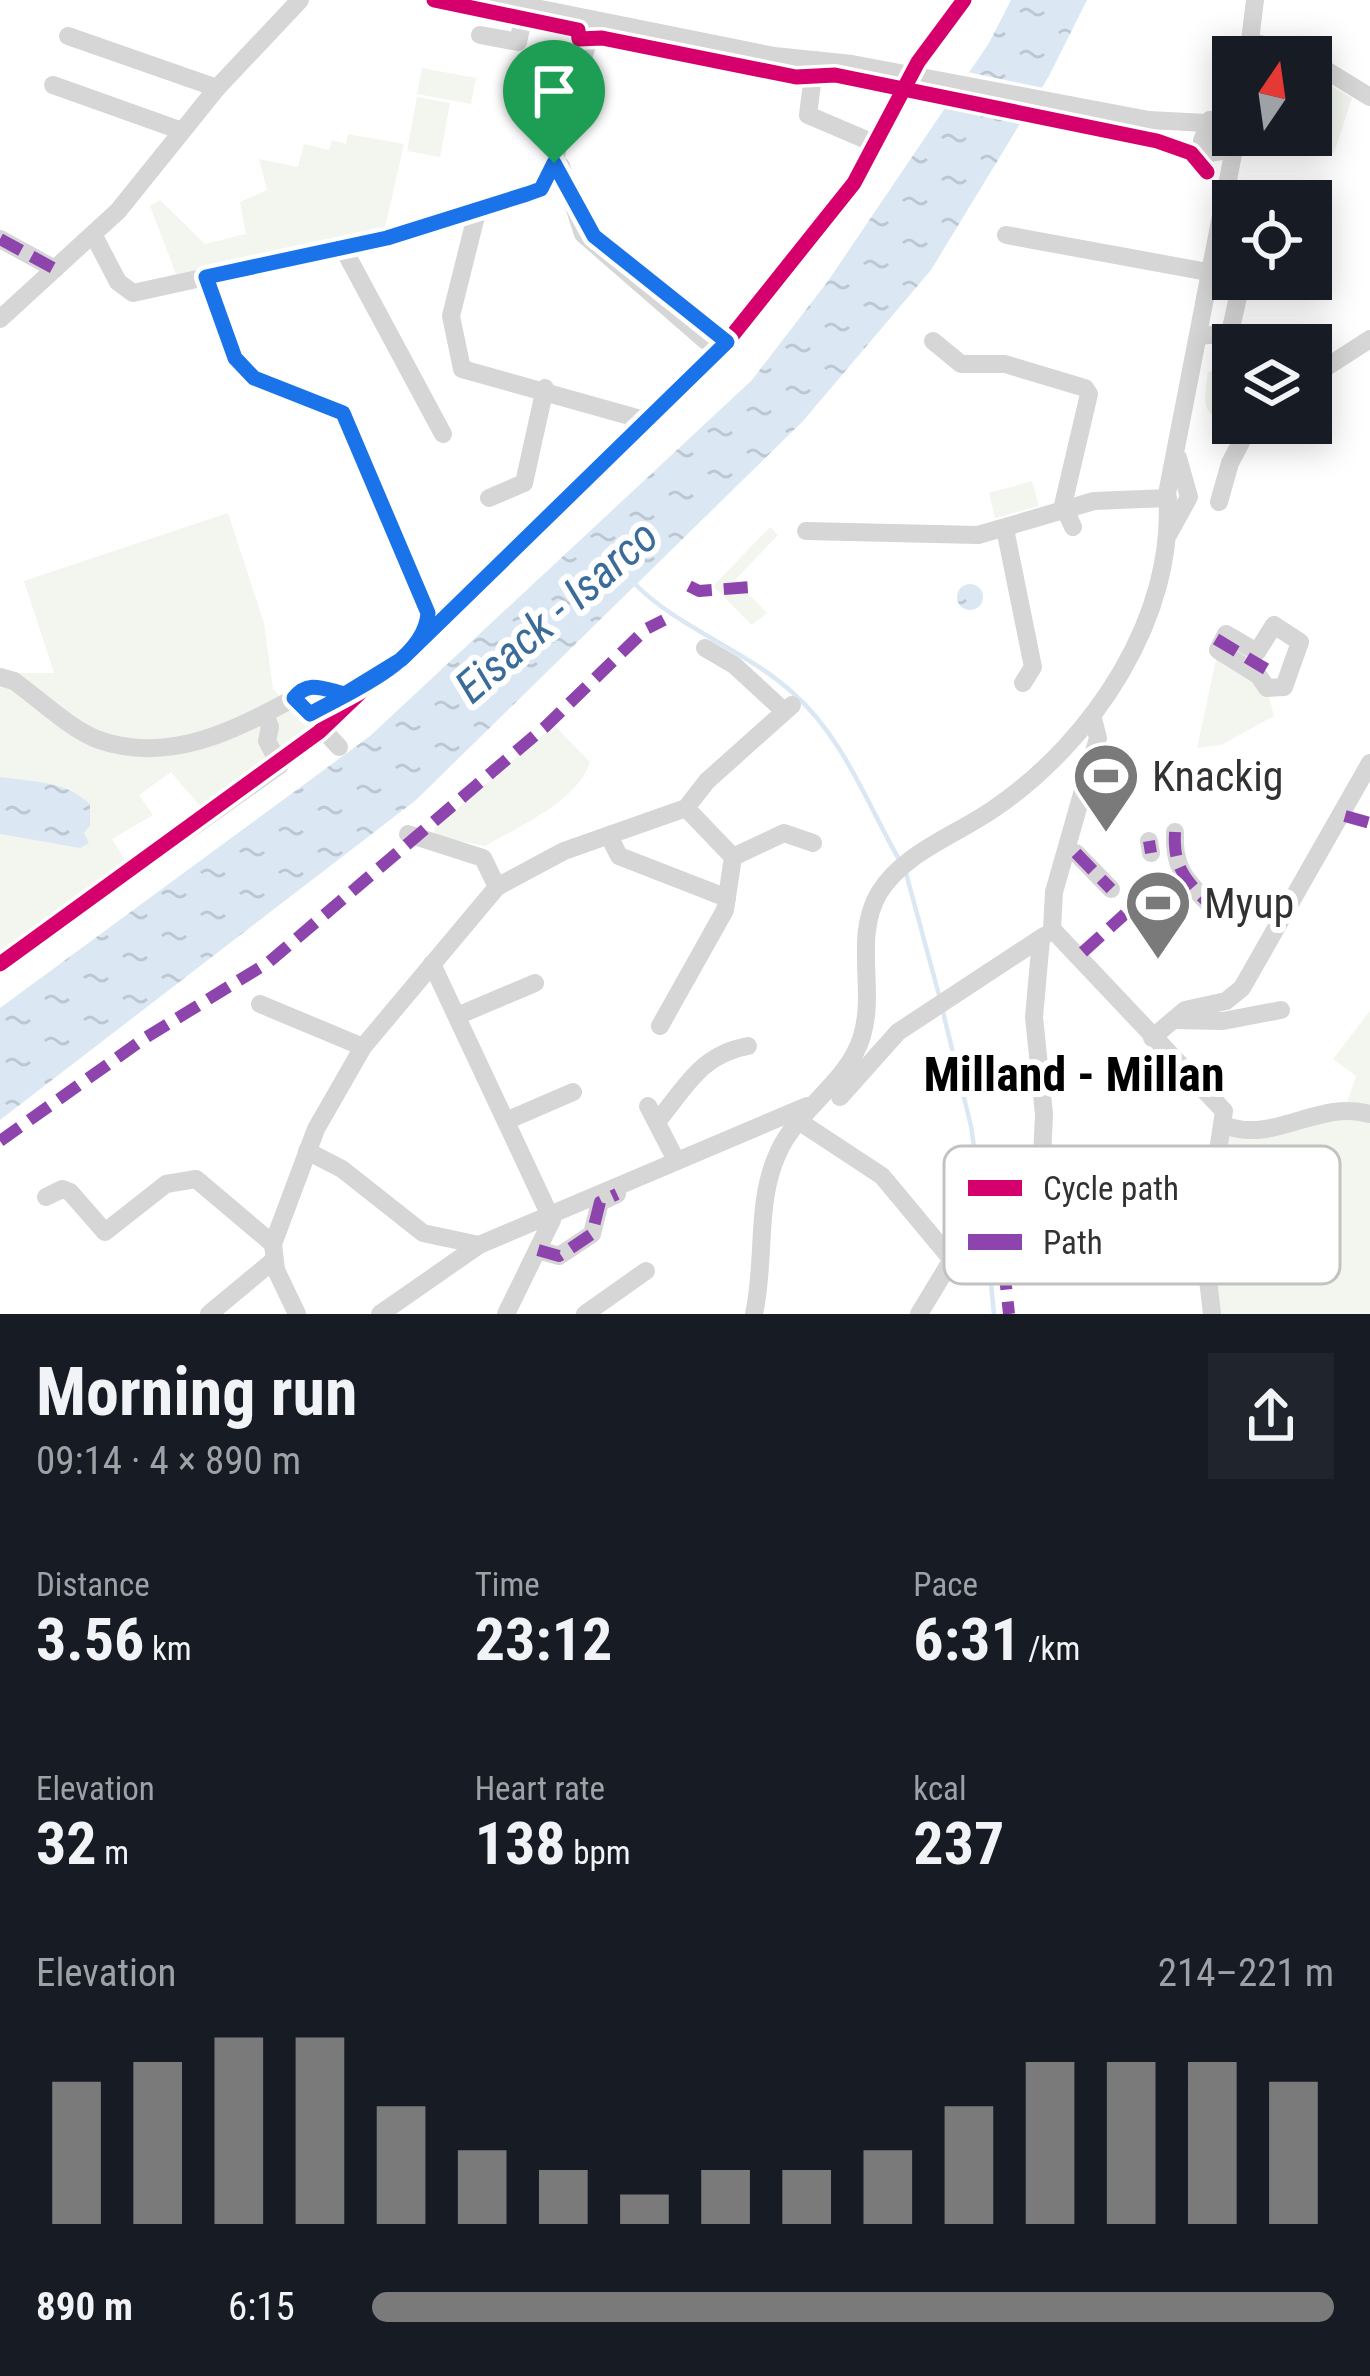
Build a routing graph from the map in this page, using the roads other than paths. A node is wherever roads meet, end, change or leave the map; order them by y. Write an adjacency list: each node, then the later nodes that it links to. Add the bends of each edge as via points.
1 (300, 0): 14 (street)
2 (496, 0): 4 (street)
3 (1255, 0): 8 (street)
4 (531, 5): 5 (street); 6 (street, via 518,43)
5 (594, 20): 9 (street); 10 (street)
6 (480, 35)
7 (68, 36): 14 (street)
8 (1251, 36)
9 (814, 68): 17 (street); 18 (street, via 808,115)
10 (583, 72): 12 (street); 19 (street)
11 (1332, 74): 15 (street)
12 (606, 76)
13 (53, 85): 16 (street)
14 (217, 88): 16 (street)
15 (1370, 97)
16 (182, 131): 23 (street)
17 (1212, 131)
18 (876, 144)
19 (554, 163): 20 (street, via 541,189); 21 (street)
20 (478, 208): 25 (street); 38 (street, via 454,296 454,352 470,374)
21 (581, 219): 33 (street, via 583,234); 35 (street)
22 (1006, 235): 27 (street)
23 (94, 236): 26 (street); 28 (street, via 133,293)
24 (0, 239): 26 (street)
25 (343, 248): 28 (street); 40 (street)
26 (55, 269): 31 (street)
27 (1212, 273)
28 (206, 277): 55 (street, via 235,358 254,378 343,413 428,613 402,659)
29 (1212, 278): 32 (street)
30 (1237, 300): 32 (street, via 1230,333)
31 (0, 319)
32 (1199, 336): 42 (street)
33 (706, 341)
34 (933, 341): 46 (street, via 961,364 1005,364 1089,394 1063,505)
35 (727, 342)
36 (1366, 342): 37 (street)
37 (1332, 364)
38 (545, 388): 39 (street); 43 (street, via 524,483)
39 (644, 420)
40 (442, 434)
41 (1240, 444): 45 (street)
42 (1175, 496): 44 (street); 49 (street)
43 (489, 498)
44 (1143, 501): 46 (street, via 1108,499); 49 (street)
45 (1220, 502)
46 (1069, 519): 47 (street)
47 (1005, 529): 48 (street); 54 (street, via 1033,667)
48 (806, 531)
49 (1165, 533): 58 (street, via 1140,637)
50 (1219, 640): 50 (street, via 1226,634 1257,652 1274,625 1300,642 1284,687 1267,688 1218,650); 52 (street)
51 (705, 648): 61 (street, via 788,708)
52 (1266, 670)
53 (0, 677): 57 (street, via 97,740 154,748 189,745)
54 (1022, 683)
55 (345, 694): 56 (street, via 310,686); 56 (street, via 323,729)
56 (294, 698): 57 (street)
57 (265, 714): 74 (street, via 280,765)
58 (1092, 715): 60 (street, via 1098,738); 87 (street, via 1017,792 902,866 867,922 867,1006 857,1049)
59 (1370, 763): 80 (street, via 1242,988)
60 (1082, 795): 62 (street); 73 (street)
61 (686, 808): 65 (street); 68 (street)
62 (1107, 812)
63 (1175, 832): 72 (street, via 1181,874)
64 (408, 834): 69 (street, via 483,857)
65 (609, 836): 69 (street); 71 (street, via 619,856)
66 (813, 843): 68 (street, via 784,833)
67 (1076, 854): 70 (street)
68 (733, 857): 71 (street)
69 (497, 887): 75 (street)
70 (1111, 889)
71 (727, 898): 81 (street)
72 (1208, 903)
73 (1047, 934): 82 (street); 86 (street, via 898,1032); 93 (street, via 1034,1018)
74 (0, 964)
75 (433, 964): 79 (street); 84 (street)
76 (535, 982): 79 (street)
77 (260, 1004): 84 (street)
78 (1281, 1010): 80 (street)
79 (457, 1016): 90 (street)
80 (1175, 1020): 82 (street)
81 (661, 1027)
82 (1152, 1038): 91 (street, via 1221,1104)
83 (748, 1046): 97 (street, via 719,1051 652,1114)
84 (363, 1047): 95 (street)
85 (573, 1092): 90 (street)
86 (840, 1097)
87 (812, 1104): 89 (street); 92 (street)
88 (1370, 1114): 91 (street, via 1328,1112 1257,1133)
89 (797, 1120): 96 (street); 103 (street, via 882,1176)
90 (506, 1121): 100 (street)
91 (1223, 1125): 94 (street)
92 (758, 1127): 96 (street); 97 (street)
93 (1043, 1146)
94 (1220, 1146)
95 (307, 1151): 101 (street, via 423,1233); 104 (street)
96 (778, 1153): 113 (street, via 765,1193)
97 (676, 1160): 100 (street)
98 (616, 1195): 102 (street, via 600,1202 592,1234 559,1256)
99 (46, 1197): 104 (street, via 70,1192 105,1232 166,1184 188,1178 204,1183)
100 (548, 1212): 101 (street); 102 (street)
101 (479, 1245): 110 (street)
102 (538, 1250): 107 (street)
103 (944, 1250)
104 (274, 1252): 108 (street); 109 (street)
105 (944, 1273): 114 (street)
106 (1208, 1284): 115 (street)
107 (512, 1311)
108 (209, 1314)
109 (297, 1314)
110 (380, 1314)
111 (585, 1314): 112 (street, via 649,1275)
112 (602, 1314)
113 (754, 1314)
114 (919, 1314)
115 (1211, 1314)

